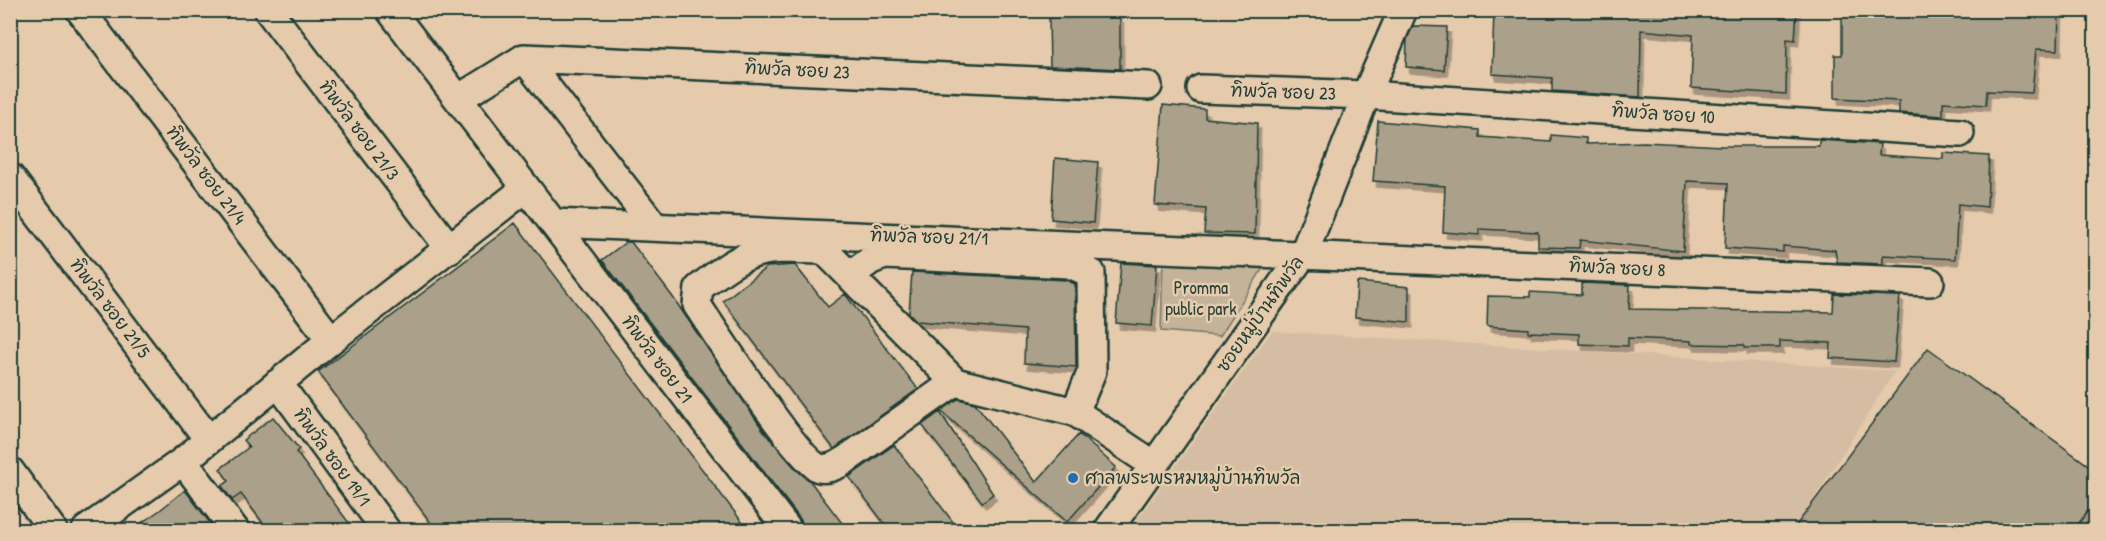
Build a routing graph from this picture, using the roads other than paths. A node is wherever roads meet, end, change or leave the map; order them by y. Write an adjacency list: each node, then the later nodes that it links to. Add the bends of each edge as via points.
1 (80, 10): 19 (street, ทิพวัล ซอย 21/4)
2 (268, 10): 15 (street, ทิพวัล ซอย 21/3)
3 (390, 10): 9 (street, ทิพวัล ซอย 21)
4 (1403, 10): 8 (street, ซอยหมู่บ้านทิพวัล)
5 (524, 58): 6 (street, ทิพวัล ซอย 23); 9 (street); 14 (street)
6 (1148, 86)
7 (1201, 89): 8 (street, ทิพวัล ซอย 23)
8 (1366, 95): 10 (street, ทิพวัล ซอย 10); 16 (street, ซอยหมู่บ้านทิพวัล)
9 (458, 99): 12 (street, ทิพวัล ซอย 21)
10 (1960, 133)
11 (10, 177): 23 (street, ทิพวัล ซอย 21/5)
12 (526, 188): 13 (street, ทิพวัล ซอย 21); 15 (street)
13 (553, 223): 14 (street, ทิพวัล ซอย 21/1); 31 (street, ทิพวัล ซอย 21)
14 (656, 226): 16 (street, ทิพวัล ซอย 21/1)
15 (450, 249): 19 (street)
16 (1304, 253): 18 (street, ทิพวัล ซอย 8); 25 (street, ซอยหมู่บ้านทิพวัล)
17 (851, 275): 20 (street); 20 (street, via 824,250 773,248 735,260 699,288 696,297 697,305 761,398 809,461 820,468 841,463); 22 (street, via 885,255 1069,264 1091,273 1092,371)
18 (1930, 282)
19 (331, 340): 21 (street)
20 (955, 382): 22 (street)
21 (278, 383): 23 (street); 30 (street, ทิพวัล ซอย 19/1)
22 (1075, 412): 25 (street)
23 (209, 440): 24 (street)
24 (183, 461): 27 (street); 29 (street)
25 (1154, 465): 32 (street, ซอยหมู่บ้านทิพวัล)
26 (10, 471): 28 (street)
27 (88, 530)
28 (53, 531)
29 (235, 531)
30 (386, 531)
31 (788, 531)
32 (1108, 531)

